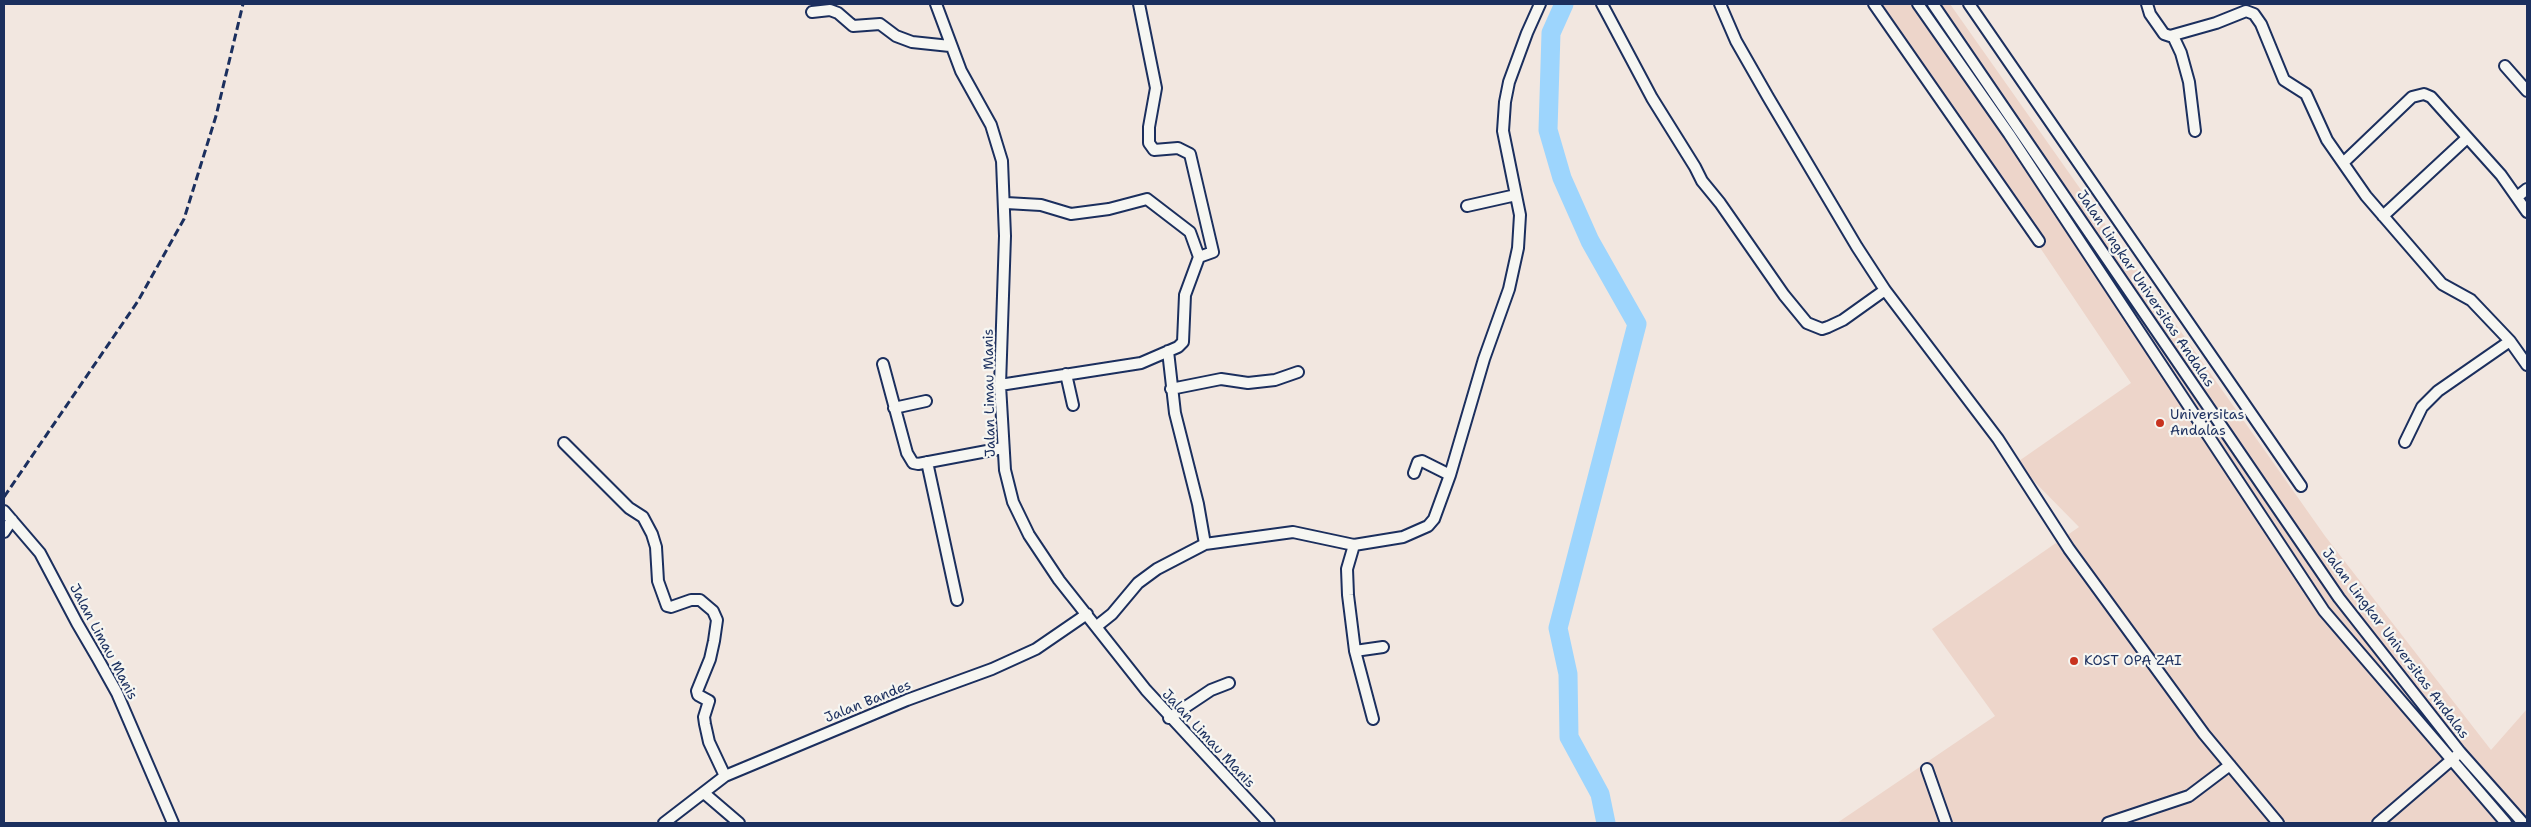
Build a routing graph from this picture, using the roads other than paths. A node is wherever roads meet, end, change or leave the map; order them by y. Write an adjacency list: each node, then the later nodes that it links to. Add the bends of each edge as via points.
1 (936, 4): 13 (street, Jalan Limau Manis)
2 (1139, 4): 27 (street, via 1156,88 1149,143 1154,150 1178,148 1190,154 1213,252)
3 (1540, 4): 20 (street, via 1526,33 1505,102 1503,131)
4 (1602, 4): 28 (street, via 1652,98 1702,181 1807,323 1822,329 1828,327)
5 (1720, 4): 28 (street, via 1736,41 1768,97)
6 (1874, 4): 26 (street)
7 (1918, 4): 61 (street, Jalan Lingkar Universitas Andalas, via 2009,134 2324,611)
8 (1933, 4): 60 (street, Jalan Lingkar Universitas Andalas, via 2339,598)
9 (1969, 4): 46 (street)
10 (2147, 4): 12 (street, via 2164,34)
11 (812, 12): 13 (street, via 830,10 853,26 880,24 896,36 912,42)
12 (2173, 36): 16 (street, via 2189,82); 18 (street, via 2246,11 2254,14 2284,80 2306,94 2327,140)
13 (950, 46): 22 (street, Jalan Limau Manis, via 998,142)
14 (2505, 66): 15 (street)
15 (2527, 91)
16 (2195, 132)
17 (2468, 138): 18 (street, via 2431,97 2419,94); 21 (street); 25 (street)
18 (2343, 163): 25 (street)
19 (2527, 189): 21 (street)
20 (1516, 195): 23 (street); 45 (street, via 1521,226 1509,290 1484,359)
21 (2517, 197): 24 (street)
22 (1006, 203): 27 (street, via 1041,205 1071,214 1147,199 1190,232); 35 (street, Jalan Limau Manis)
23 (1467, 206)
24 (2527, 212)
25 (2383, 216): 29 (street, via 2442,284 2471,300)
26 (2039, 242)
27 (1199, 257): 30 (street, via 1186,295 1183,342)
28 (1885, 290): 62 (street, via 1998,439 2069,549)
29 (2510, 341): 32 (street); 40 (street, via 2433,396 2422,407)
30 (1168, 352): 34 (street, via 1141,363); 36 (street)
31 (884, 364): 39 (street)
32 (2527, 365)
33 (1298, 372): 36 (street, via 1275,380 1248,383 1221,379)
34 (1066, 374): 35 (street); 38 (street)
35 (1000, 385): 42 (street, Jalan Limau Manis)
36 (1171, 389): 50 (street)
37 (926, 400): 39 (street)
38 (1073, 405)
39 (894, 408): 43 (street, via 909,459 918,464)
40 (2405, 442)
41 (564, 443): 64 (street, via 629,508 643,517 654,541 658,581 667,606 671,608 700,600 713,611 717,620 714,641 697,691 709,701 705,724 709,742)
42 (1003, 448): 43 (street); 53 (street, Jalan Limau Manis, via 1008,488 1029,536)
43 (927, 462): 52 (street)
44 (1414, 473): 45 (street, via 1418,462 1422,461)
45 (1450, 475): 51 (street, via 1434,519 1428,526 1403,537)
46 (2301, 486)
47 (4, 511): 48 (street, Jalan Limau Manis)
48 (12, 520): 49 (street); 66 (street, Jalan Limau Manis, via 40,553 117,693)
49 (4, 532)
50 (1205, 544): 51 (street, via 1293,532); 54 (street, via 1157,569 1138,583 1112,614)
51 (1352, 545): 56 (street, via 1348,587)
52 (957, 600)
53 (1087, 614): 54 (street, Jalan Limau Manis); 64 (street, Jalan Bandes, via 1036,649 992,670 907,700)
54 (1096, 626): 58 (street, Jalan Limau Manis)
55 (1383, 647): 56 (street)
56 (1355, 651): 59 (street)
57 (1229, 683): 58 (street, via 1211,690)
58 (1169, 718): 69 (street, Jalan Limau Manis)
59 (1373, 719)
60 (2460, 752): 61 (street); 75 (street, Jalan Lingkar Universitas Andalas)
61 (2451, 760): 73 (street); 74 (street, Jalan Lingkar Universitas Andalas)
62 (2230, 765): 71 (street, via 2189,796); 72 (street)
63 (1927, 769): 70 (street)
64 (725, 776): 65 (street, Jalan Bandes)
65 (704, 793): 67 (street, Jalan Bandes); 68 (street)
66 (173, 823)
67 (664, 823)
68 (739, 823)
69 (1269, 823)
70 (1946, 823)
71 (2108, 823)
72 (2278, 823)
73 (2378, 823)
74 (2506, 823)
75 (2523, 823)

